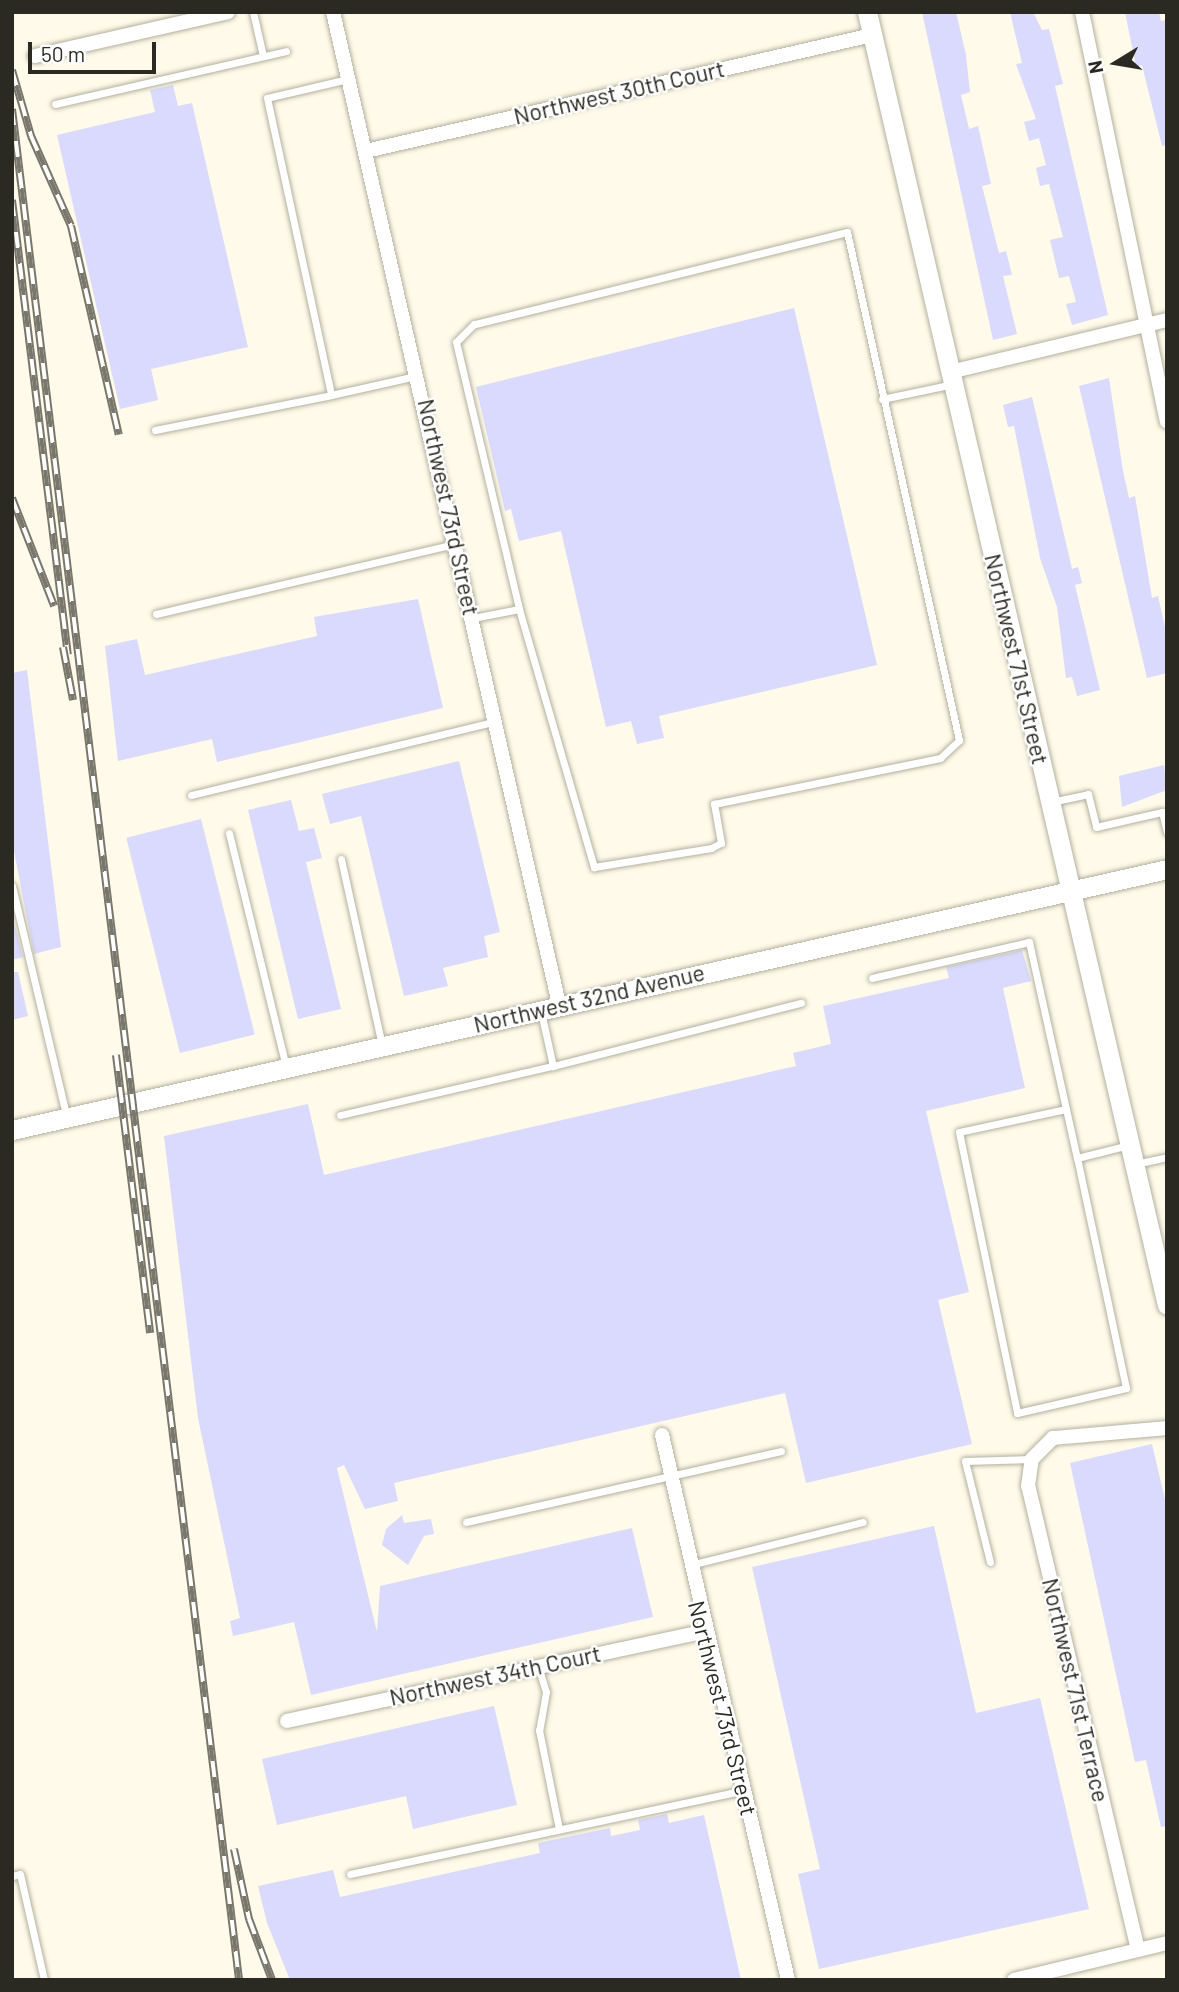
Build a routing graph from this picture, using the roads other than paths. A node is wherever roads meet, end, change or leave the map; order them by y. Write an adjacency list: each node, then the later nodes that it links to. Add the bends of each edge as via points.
1 (228, 12): 8 (street)
2 (253, 12): 9 (lane)
3 (333, 12): 10 (street, Northwest 73rd Street)
4 (867, 12): 6 (street, Northwest 71st Street)
5 (1082, 12): 14 (street)
6 (873, 35): 12 (street, Northwest 30th Court); 16 (street, Northwest 71st Street)
7 (286, 51): 9 (lane)
8 (35, 56)
9 (263, 56): 11 (lane)
10 (349, 79): 12 (street, Northwest 73rd Street); 17 (lane, via 267,98)
11 (55, 104)
12 (366, 150): 15 (street, Northwest 73rd Street)
13 (1167, 320): 14 (street)
14 (1147, 325): 16 (street); 19 (street)
15 (420, 375): 17 (lane); 21 (street, Northwest 73rd Street)
16 (952, 377): 18 (lane); 27 (street, Northwest 71st Street)
17 (331, 395): 20 (lane)
18 (883, 399): 22 (lane, via 847,232 474,324 456,342); 22 (lane, via 959,740 940,758 714,804 721,843 594,867)
19 (1167, 421)
20 (155, 430)
21 (456, 544): 23 (lane); 24 (street, Northwest 73rd Street)
22 (519, 610): 24 (lane)
23 (156, 614)
24 (473, 618): 25 (street, Northwest 73rd Street)
25 (498, 721): 26 (lane); 36 (street, Northwest 73rd Street)
26 (191, 795)
27 (1050, 802): 28 (lane, via 1088,794 1096,827 1162,812); 33 (street, Northwest 71st Street)
28 (1167, 832)
29 (229, 833): 39 (lane)
30 (341, 859): 37 (lane)
31 (1167, 869): 33 (street, Northwest 32nd Avenue)
32 (12, 886): 42 (lane)
33 (1071, 892): 36 (street, Northwest 32nd Avenue); 44 (street, Northwest 71st Street)
34 (872, 978): 40 (lane, via 1029,942)
35 (801, 1003): 38 (lane)
36 (549, 1006): 37 (street, Northwest 32nd Avenue); 38 (lane)
37 (382, 1045): 39 (street, Northwest 32nd Avenue)
38 (553, 1066): 41 (lane)
39 (286, 1068): 42 (street, Northwest 32nd Avenue)
40 (1066, 1109): 46 (lane); 46 (lane, via 959,1132 1017,1413 1126,1388)
41 (341, 1115)
42 (67, 1119): 43 (street, Northwest 32nd Avenue)
43 (12, 1130)
44 (1132, 1155): 45 (lane); 46 (lane); 47 (street, Northwest 71st Street)
45 (1167, 1157)
46 (1077, 1158)
47 (1167, 1305)
48 (1167, 1428): 51 (street, via 1053,1438)
49 (662, 1435): 52 (street, Northwest 73rd Street)
50 (781, 1451): 52 (lane)
51 (1032, 1459): 55 (lane, via 965,1461); 65 (street, Northwest 71st Terrace, via 1028,1486)
52 (671, 1477): 53 (lane); 56 (street, Northwest 73rd Street)
53 (466, 1522)
54 (863, 1522): 56 (lane)
55 (990, 1562)
56 (689, 1565): 57 (street, Northwest 73rd Street)
57 (703, 1632): 58 (street, Northwest 34th Court); 60 (street, Northwest 73rd Street)
58 (538, 1664): 59 (street, Northwest 34th Court); 61 (lane, via 546,1692 539,1730)
59 (287, 1721)
60 (744, 1790): 61 (lane); 67 (street, Northwest 73rd Street)
61 (559, 1829): 62 (lane)
62 (350, 1874)
63 (12, 1876): 66 (lane, via 20,1874)
64 (1167, 1943): 65 (street)
65 (1138, 1950): 68 (street)
66 (44, 1980)
67 (788, 1980)
68 (1014, 1980)

